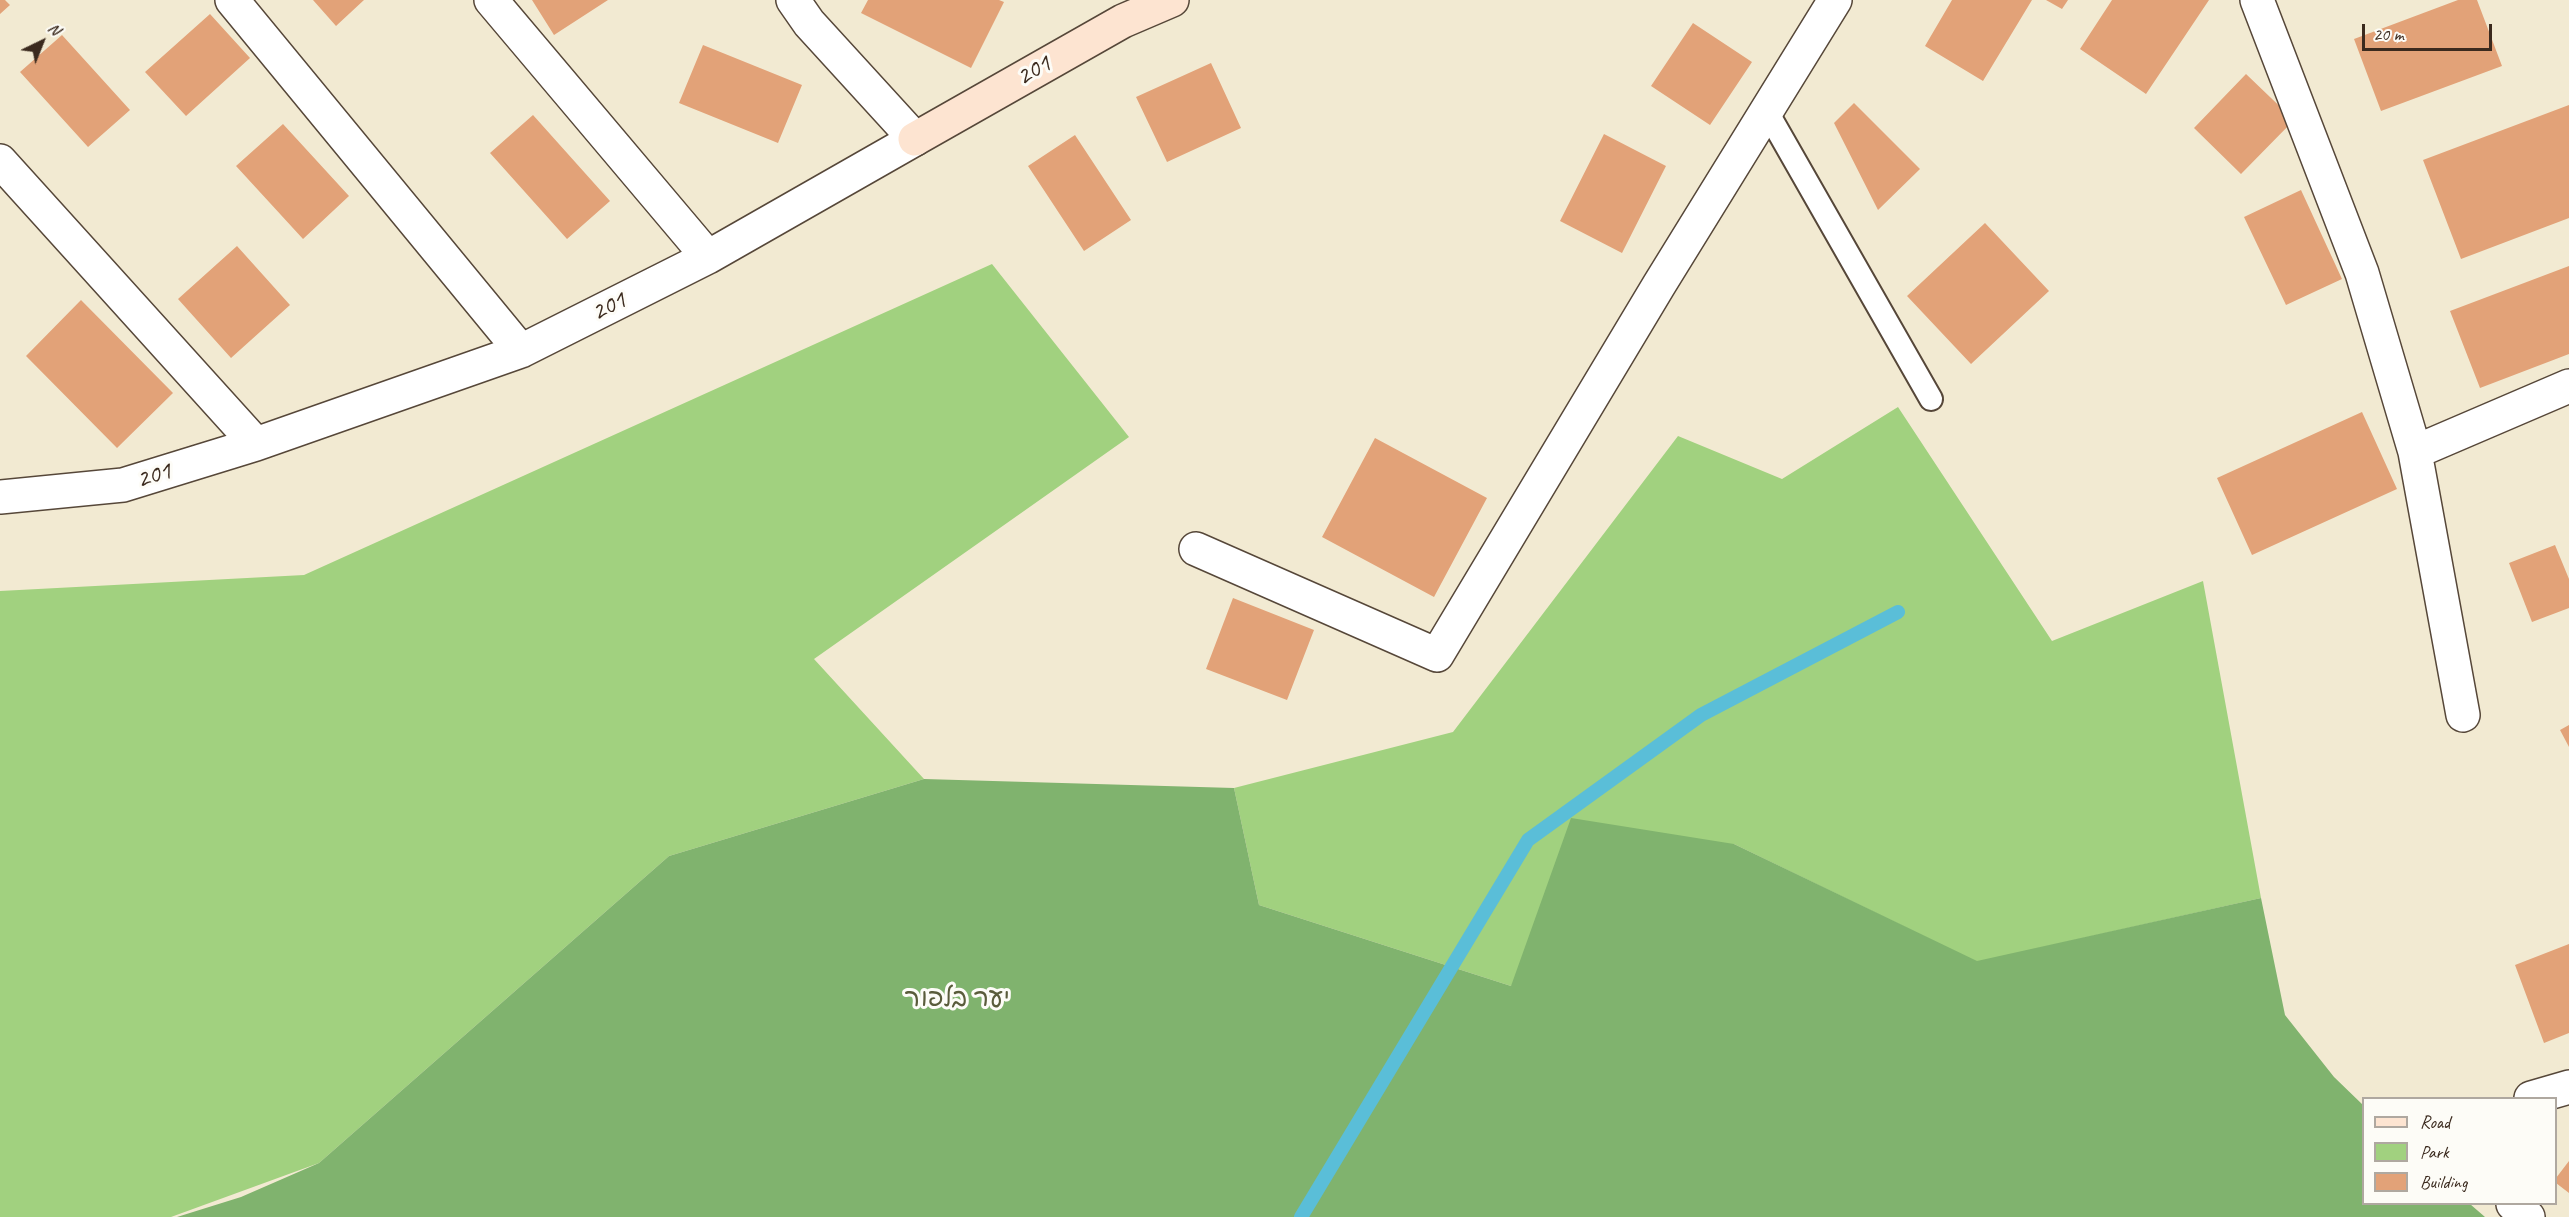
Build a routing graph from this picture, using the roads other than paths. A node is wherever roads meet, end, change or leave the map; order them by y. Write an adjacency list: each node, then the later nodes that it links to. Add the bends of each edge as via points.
1 (232, 0): 11 (street)
2 (491, 0): 10 (street)
3 (793, 0): 8 (street, via 809,23)
4 (1172, 0): 8 (street, 201, via 1123,21)
5 (1835, 0): 7 (street)
6 (2257, 0): 15 (street, via 2362,273)
7 (1766, 110): 13 (lane); 17 (street, via 1437,655)
8 (915, 139): 10 (street, 201)
9 (0, 161): 14 (street)
10 (708, 258): 11 (street, 201)
11 (521, 351): 14 (street, 201)
12 (2569, 386): 15 (street)
13 (1931, 399)
14 (256, 444): 16 (street, 201, via 123,485)
15 (2415, 452): 18 (street)
16 (0, 497)
17 (1196, 549)
18 (2463, 715)
19 (2569, 1088): 20 (street)
20 (2535, 1097)
21 (2514, 1205): 22 (street)
22 (2528, 1217)

